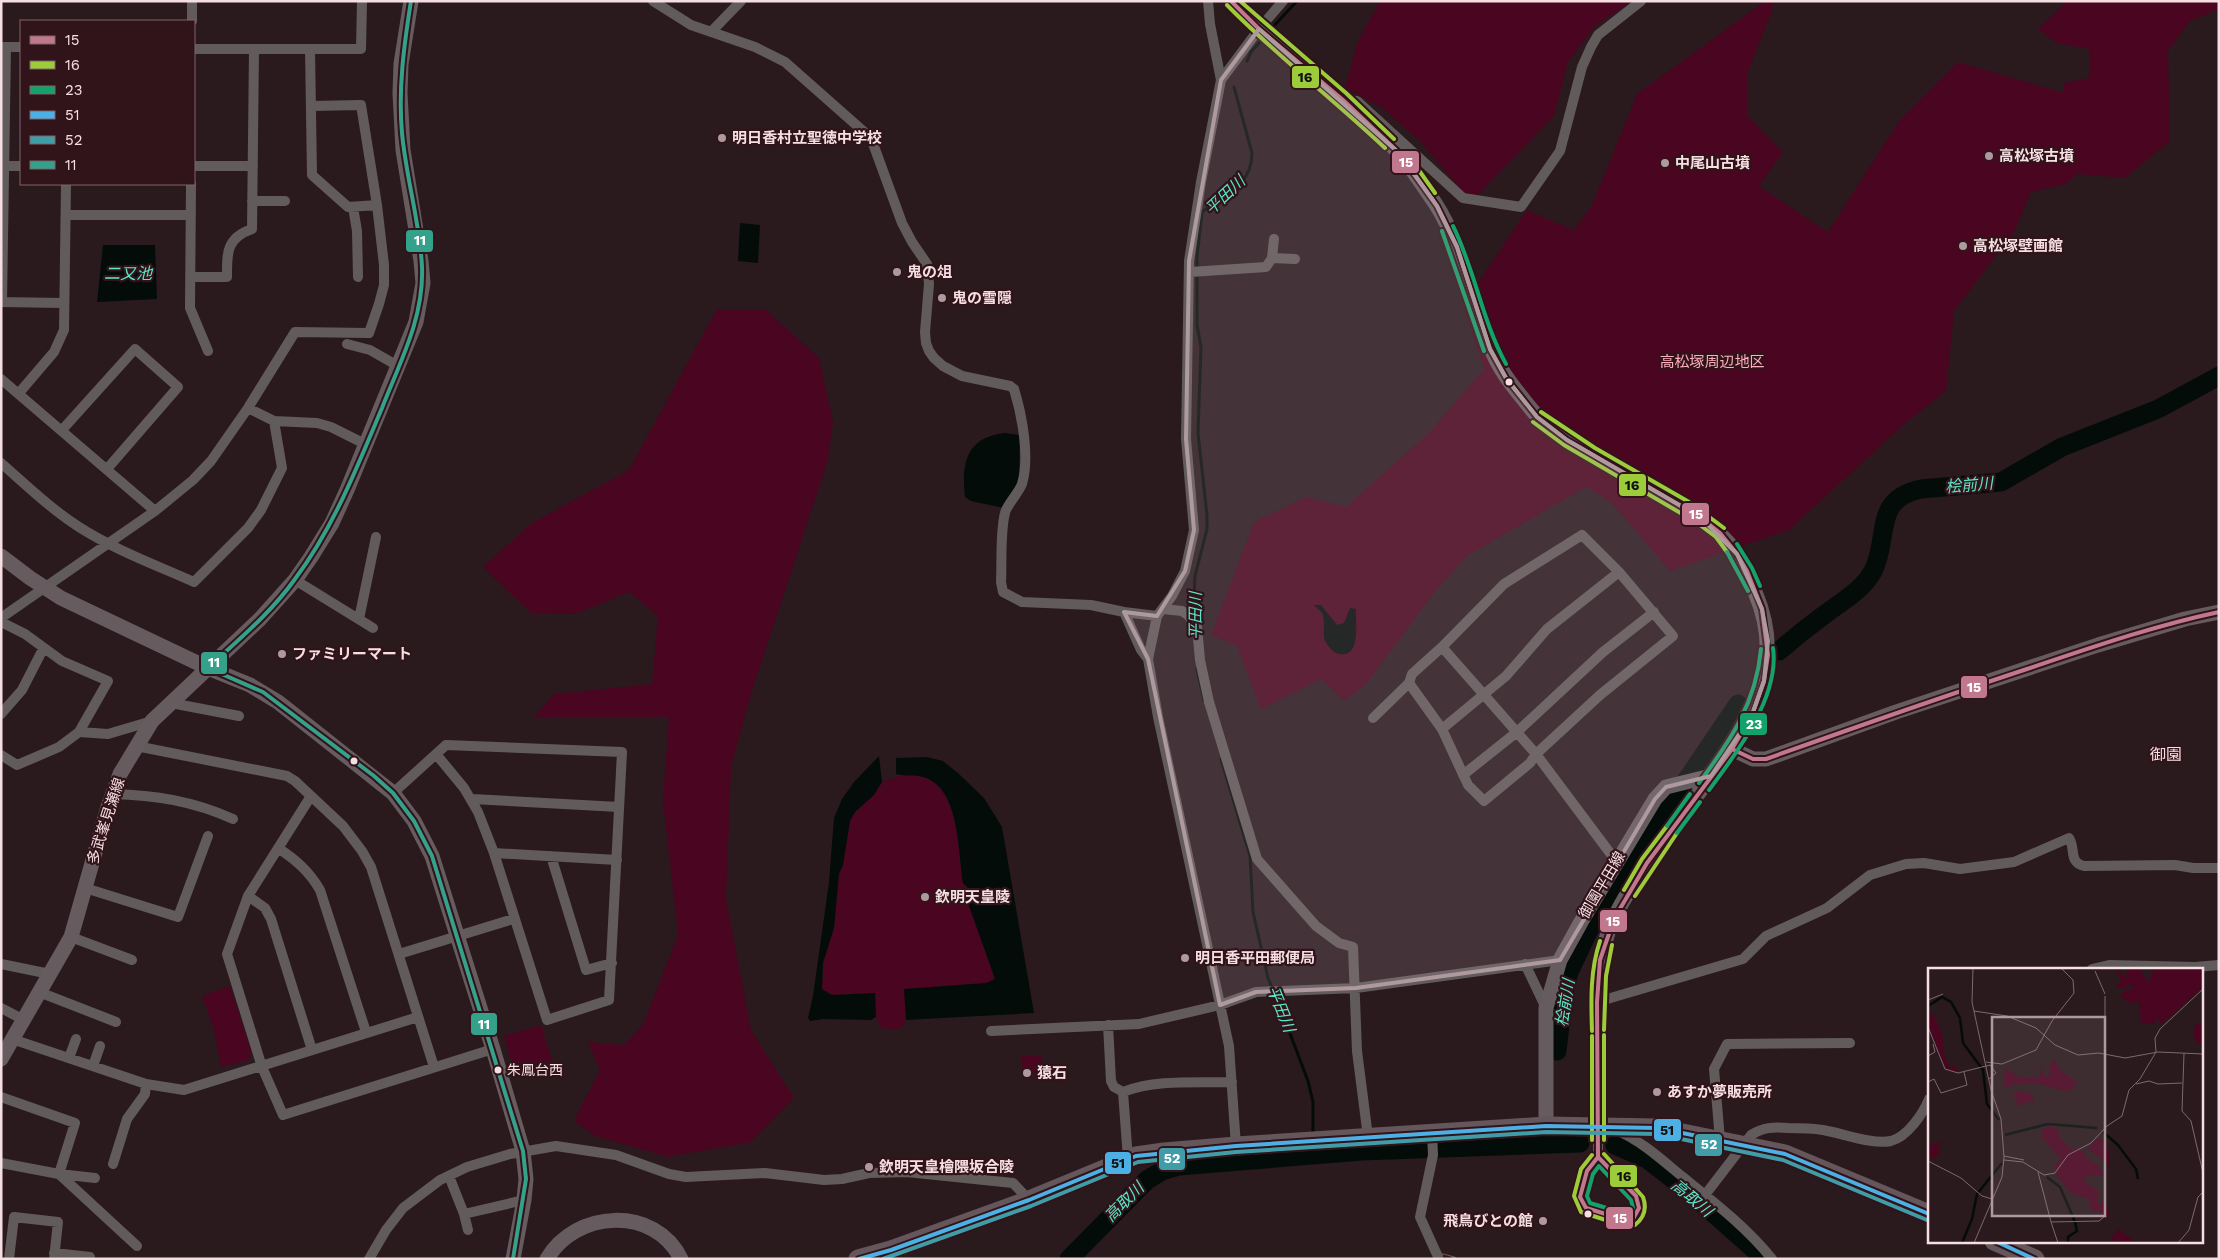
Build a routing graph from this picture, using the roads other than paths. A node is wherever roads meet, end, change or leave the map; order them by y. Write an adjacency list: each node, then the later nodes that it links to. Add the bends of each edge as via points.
1 (192, 1): 10 (street)
2 (362, 1): 17 (street, via 362,49)
3 (412, 1): 43 (main road, 多武峯見瀬線, via 401,64 400,119 422,261 422,283 416,322)
4 (652, 1): 12 (street, via 691,25)
5 (740, 1): 12 (street)
6 (1208, 1): 18 (street)
7 (1231, 1): 11 (main road)
8 (1283, 1): 11 (street)
9 (1641, 1): 19 (street, via 1598,35 1591,47 1582,67 1560,151 1521,207 1463,198 1358,101)
10 (192, 20)
11 (1259, 29): 18 (street); 19 (main road)
12 (711, 32): 59 (street, via 755,47 784,62 871,138 902,223 927,264 929,284 925,332 929,351 943,366 962,376 1014,389 1023,417 1024,470 1017,496 1005,511 1003,592 1022,602 1092,605)
13 (4, 47): 14 (street); 21 (street)
14 (20, 47)
15 (195, 49): 16 (street)
16 (254, 49): 17 (street); 24 (street)
17 (310, 49): 20 (street)
18 (1222, 80): 36 (street, via 1194,225 1189,261)
19 (1343, 100): 82 (main road, via 1399,153 1437,206 1457,247 1490,349 1506,378 1538,417 1567,440 1700,516 1737,554 1762,609 1768,655 1764,681 1752,716)
20 (311, 106): 29 (street, via 361,105); 30 (street, via 312,175 348,207)
21 (3, 166): 22 (street); 39 (street)
22 (20, 166)
23 (195, 166): 24 (street)
24 (253, 166): 27 (street)
25 (66, 185): 31 (street)
26 (191, 185): 32 (street)
27 (252, 201): 28 (street); 37 (street, via 252,229 240,233 232,241 227,254 226,277)
28 (285, 201)
29 (378, 205): 30 (street); 46 (street, via 384,285 369,333 295,332)
30 (354, 207): 38 (street)
31 (66, 215): 32 (street); 40 (street)
32 (191, 215): 37 (street)
33 (1274, 239): 34 (street)
34 (1272, 258): 35 (street); 36 (street, via 1266,267)
35 (1295, 258)
36 (1195, 272): 60 (street, via 1186,439 1194,530 1185,571)
37 (191, 277): 42 (street, via 190,308)
38 (358, 277)
39 (2, 302): 40 (street)
40 (64, 303): 45 (street, via 64,330 60,342)
41 (347, 344): 43 (street, via 370,350)
42 (208, 351)
43 (398, 366): 49 (main road, 多武峯見瀬線)
44 (1, 379): 45 (street)
45 (19, 393): 48 (street)
46 (248, 408): 47 (street); 52 (street, via 211,461)
47 (274, 421): 49 (street, via 317,423 344,432); 54 (street, via 282,468 248,528 194,582)
48 (62, 430): 51 (street); 51 (street, via 135,349 178,387)
49 (367, 445): 57 (main road, 多武峯見瀬線, via 332,523)
50 (1, 463): 54 (street, via 57,511)
51 (107, 469): 52 (street)
52 (155, 512): 54 (street)
53 (376, 537): 64 (street)
54 (108, 543): 58 (street)
55 (1, 556): 58 (main road)
56 (1619, 572): 61 (street); 67 (street, via 1582,535 1504,584); 72 (street, via 1547,629 1506,676)
57 (295, 580): 64 (street); 70 (main road, 多武峯見瀬線, via 260,620)
58 (44, 588): 63 (street); 70 (main road)
59 (1124, 612): 60 (street); 69 (street)
60 (1160, 612): 69 (street); 115 (street, via 1182,611 1197,627 1209,702 1256,860 1316,926 1339,943 1353,947)
61 (1654, 612): 80 (street, via 1596,658); 84 (street, via 1673,636 1600,695)
62 (2219, 612): 82 (main road, via 2098,645 1766,759 1753,758)
63 (1, 618)
64 (359, 619): 66 (street)
65 (1, 622): 68 (street, via 25,634)
66 (373, 628)
67 (1442, 648): 71 (street, via 1412,674); 72 (street)
68 (43, 649): 74 (street, via 22,690); 79 (street, via 62,661 108,680)
69 (1148, 659): 118 (street)
70 (208, 668): 73 (main road, 多武峯見瀬線); 88 (main road, via 270,697)
71 (1409, 683): 76 (street); 78 (street)
72 (1485, 694): 78 (street); 80 (street)
73 (171, 703): 75 (street); 77 (main road, 多武峯見瀬線)
74 (1, 714)
75 (239, 716)
76 (1373, 718)
77 (152, 721): 79 (street, via 108,734); 81 (main road, 多武峯見瀬線)
78 (1442, 729): 86 (street)
79 (78, 732): 85 (street, via 59,747 18,765)
80 (1517, 732): 84 (street); 86 (street)
81 (136, 746): 89 (main road, 多武峯見瀬線); 90 (street, via 279,774 295,781)
82 (1732, 749): 87 (main road)
83 (436, 754): 88 (street); 91 (street); 92 (street, via 446,745 622,752)
84 (1536, 754): 86 (street, via 1530,763 1484,801); 99 (street)
85 (2, 757)
86 (1463, 775)
87 (1705, 777): 99 (main road, 御園平田線, via 1666,787 1654,799); 117 (main road, via 1614,919 1600,960)
88 (393, 793): 105 (main road, via 426,843)
89 (112, 794): 93 (street, via 147,795 188,802); 101 (main road, 多武峯見瀬線)
90 (311, 796): 95 (street); 106 (street, via 343,826 362,851 376,881)
91 (472, 800): 92 (street); 96 (street)
92 (620, 807): 98 (street)
93 (233, 819)
94 (208, 836): 101 (street, via 178,917)
95 (278, 848): 102 (street); 126 (street, via 300,863 320,890)
96 (494, 853): 97 (street); 103 (street)
97 (551, 856): 98 (street); 109 (street, via 586,970)
98 (617, 860): 109 (street)
99 (1616, 861): 108 (main road, 御園平田線)
100 (2219, 868): 117 (street, via 2084,866 2073,858 2069,838 2014,862 1960,869 1924,863 1906,864 1870,875 1827,908 1766,936 1743,959)
101 (85, 888): 104 (main road, 多武峯見瀬線)
102 (248, 896): 132 (street, via 265,908 271,919); 136 (street, via 227,954)
103 (513, 919): 105 (street); 109 (street, via 547,1020 609,1000)
104 (71, 937): 107 (street); 114 (main road, 多武峯見瀬線)
105 (458, 937): 106 (street); 131 (main road)
106 (399, 954): 121 (street)
107 (132, 960)
108 (1560, 960): 111 (street); 120 (main road, 御園平田線)
109 (612, 963)
110 (1, 964): 114 (street)
111 (1525, 964): 115 (street); 120 (street)
112 (2219, 965): 113 (street)
113 (2098, 968)
114 (50, 974): 116 (main road, 多武峯見瀬線)
115 (1356, 988): 118 (street, via 1264,991); 146 (street, via 1358,1051)
116 (39, 992): 122 (main road, 多武峯見瀬線); 123 (street)
117 (1597, 1002): 144 (main road)
118 (1220, 1005): 124 (street, via 1139,1024); 138 (street, via 1229,1046)
119 (1, 1008): 122 (street)
120 (1546, 1008): 143 (main road, 御園平田線)
121 (418, 1017): 126 (street); 137 (street)
122 (24, 1020): 127 (main road, 多武峯見瀬線)
123 (116, 1022)
124 (1108, 1025): 125 (street); 140 (street, via 1111,1082)
125 (991, 1031)
126 (366, 1032): 132 (street)
127 (12, 1039): 133 (street); 134 (main road, 多武峯見瀬線)
128 (76, 1039): 133 (street)
129 (1850, 1043): 147 (street, via 1727,1044 1714,1069)
130 (100, 1046): 135 (street)
131 (493, 1048): 137 (street); 150 (main road)
132 (312, 1050): 136 (street)
133 (69, 1058): 135 (street)
134 (1, 1059)
135 (93, 1066): 139 (street)
136 (262, 1066): 137 (street, via 283,1114); 139 (street, via 184,1090)
137 (434, 1066)
138 (1232, 1082): 140 (street, via 1170,1083); 149 (street)
139 (146, 1084): 154 (street, via 145,1094 127,1119)
140 (1123, 1092): 152 (street)
141 (1, 1097): 155 (street, via 76,1123)
142 (1928, 1101): 148 (street, via 1900,1138 1890,1141 1873,1141 1815,1129 1772,1127 1756,1131)
143 (1546, 1126): 144 (highway); 145 (highway)
144 (1598, 1126): 147 (highway, via 1658,1128); 151 (street); 158 (street, via 1619,1132 1646,1147)
145 (1432, 1132): 146 (highway); 174 (street, via 1433,1155 1420,1217)
146 (1368, 1137): 149 (highway)
147 (1720, 1140): 148 (highway)
148 (1744, 1145): 158 (street); 162 (highway, via 1785,1154)
149 (1236, 1146): 152 (highway, via 1164,1152)
150 (524, 1151): 156 (street, via 467,1167); 159 (main road); 160 (street, via 556,1146 580,1148 616,1155 686,1177 766,1173 824,1180 869,1173 907,1172 1013,1183)
151 (1598, 1157): 151 (street, via 1640,1202 1633,1219 1622,1219 1586,1208 1582,1202 1581,1190 1587,1171)
152 (1128, 1159): 160 (highway)
153 (1, 1163): 155 (street)
154 (113, 1164)
155 (59, 1174): 157 (street); 165 (street)
156 (449, 1176): 161 (street); 170 (street, via 403,1208)
157 (96, 1178)
158 (1705, 1196): 175 (street, via 1758,1242)
159 (524, 1200): 161 (street); 171 (main road)
160 (1029, 1200): 173 (highway)
161 (464, 1214): 163 (street)
162 (1928, 1214)
163 (468, 1230)
164 (1996, 1242): 176 (highway)
165 (137, 1246)
166 (54, 1256): 168 (street); 169 (street, via 58,1222 14,1217)
167 (548, 1256): 172 (main road, via 582,1226 625,1221 658,1232)
168 (90, 1257)
169 (9, 1259)
170 (369, 1259)
171 (514, 1259)
172 (681, 1259)
173 (858, 1259)
174 (1439, 1259)
175 (1772, 1259)
176 (2035, 1259)

